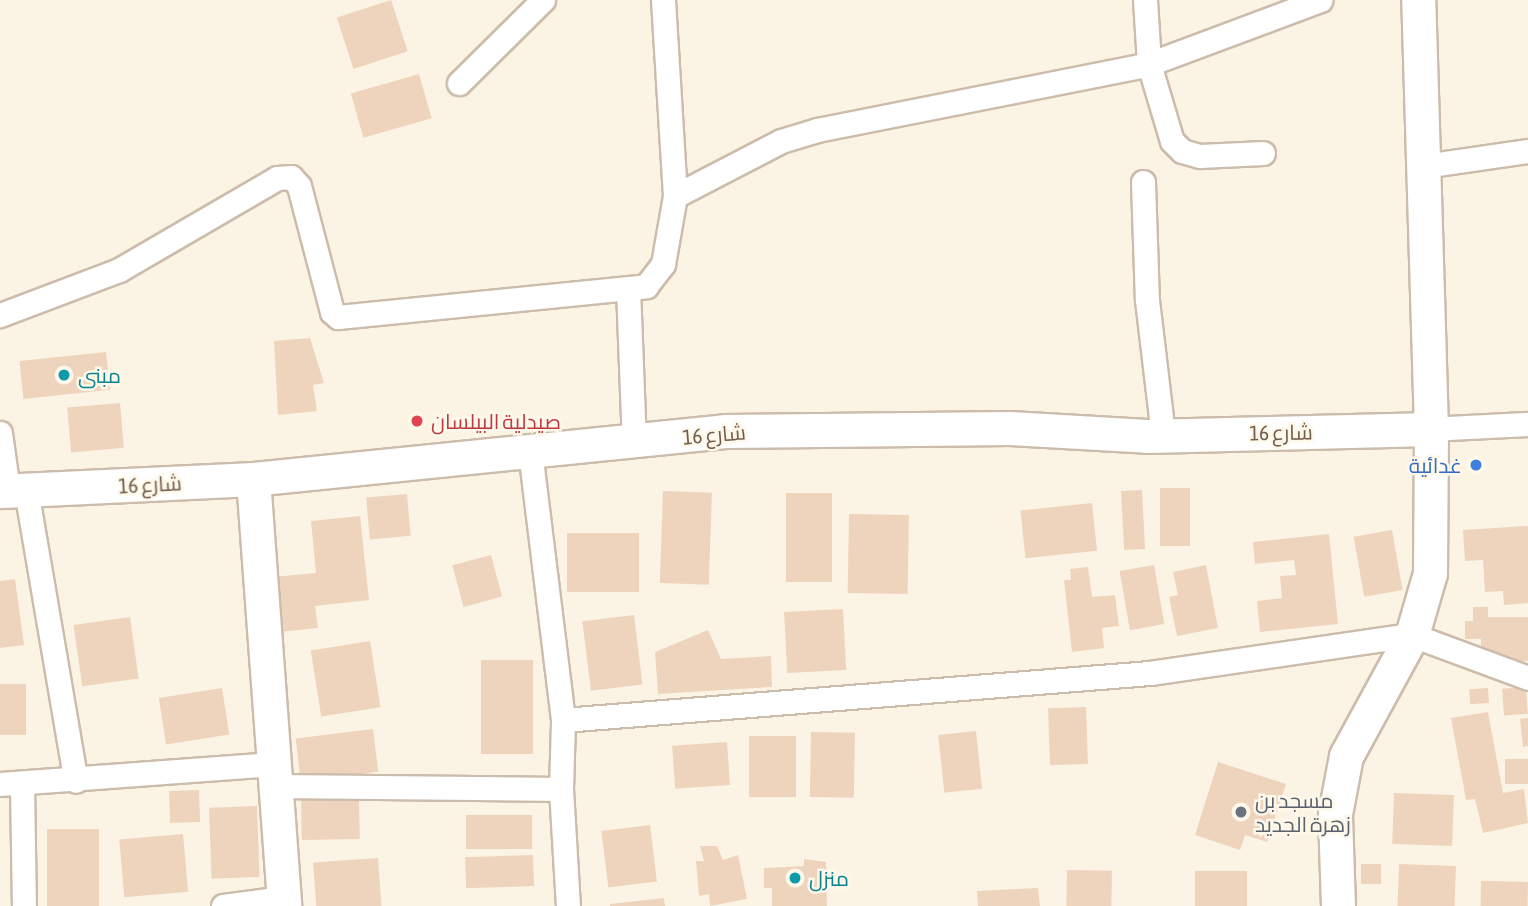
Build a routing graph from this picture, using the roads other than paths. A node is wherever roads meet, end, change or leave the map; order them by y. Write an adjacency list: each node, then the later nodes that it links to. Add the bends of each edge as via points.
1 (543, 0): 7 (street)
2 (663, 0): 12 (street)
3 (1145, 0): 6 (street)
4 (1320, 0): 6 (street)
5 (1418, 0): 10 (street)
6 (1149, 64): 9 (street, via 1172,141 1182,151 1200,156); 12 (street, via 817,130 780,141)
7 (460, 83)
8 (1528, 151): 10 (street)
9 (1263, 153)
10 (1424, 166): 16 (street)
11 (1143, 182): 18 (street, via 1147,300)
12 (675, 196): 13 (street, via 657,276 646,286)
13 (628, 288): 14 (street, via 338,317 332,312 299,186 291,177 277,178 119,270); 19 (street)
14 (0, 315)
15 (1528, 424): 16 (street)
16 (1431, 429): 18 (street, شارع 16); 23 (street, via 1430,573)
17 (0, 433): 22 (street)
18 (1163, 435): 19 (street, شارع 16, via 846,427 726,431)
19 (634, 442): 20 (street, شارع 16)
20 (530, 451): 21 (street, شارع 16); 25 (street)
21 (253, 479): 22 (street, شارع 16); 26 (street)
22 (11, 490): 27 (street)
23 (1412, 635): 24 (street); 25 (street, via 1150,673); 34 (street, via 1346,755 1335,814)
24 (1528, 678)
25 (563, 720): 29 (street)
26 (274, 775): 27 (street); 29 (street); 30 (street)
27 (76, 781): 28 (street)
28 (11, 783): 31 (street)
29 (561, 789): 33 (street)
30 (284, 902): 32 (street)
31 (24, 906)
32 (223, 906)
33 (568, 906)
34 (1338, 906)

